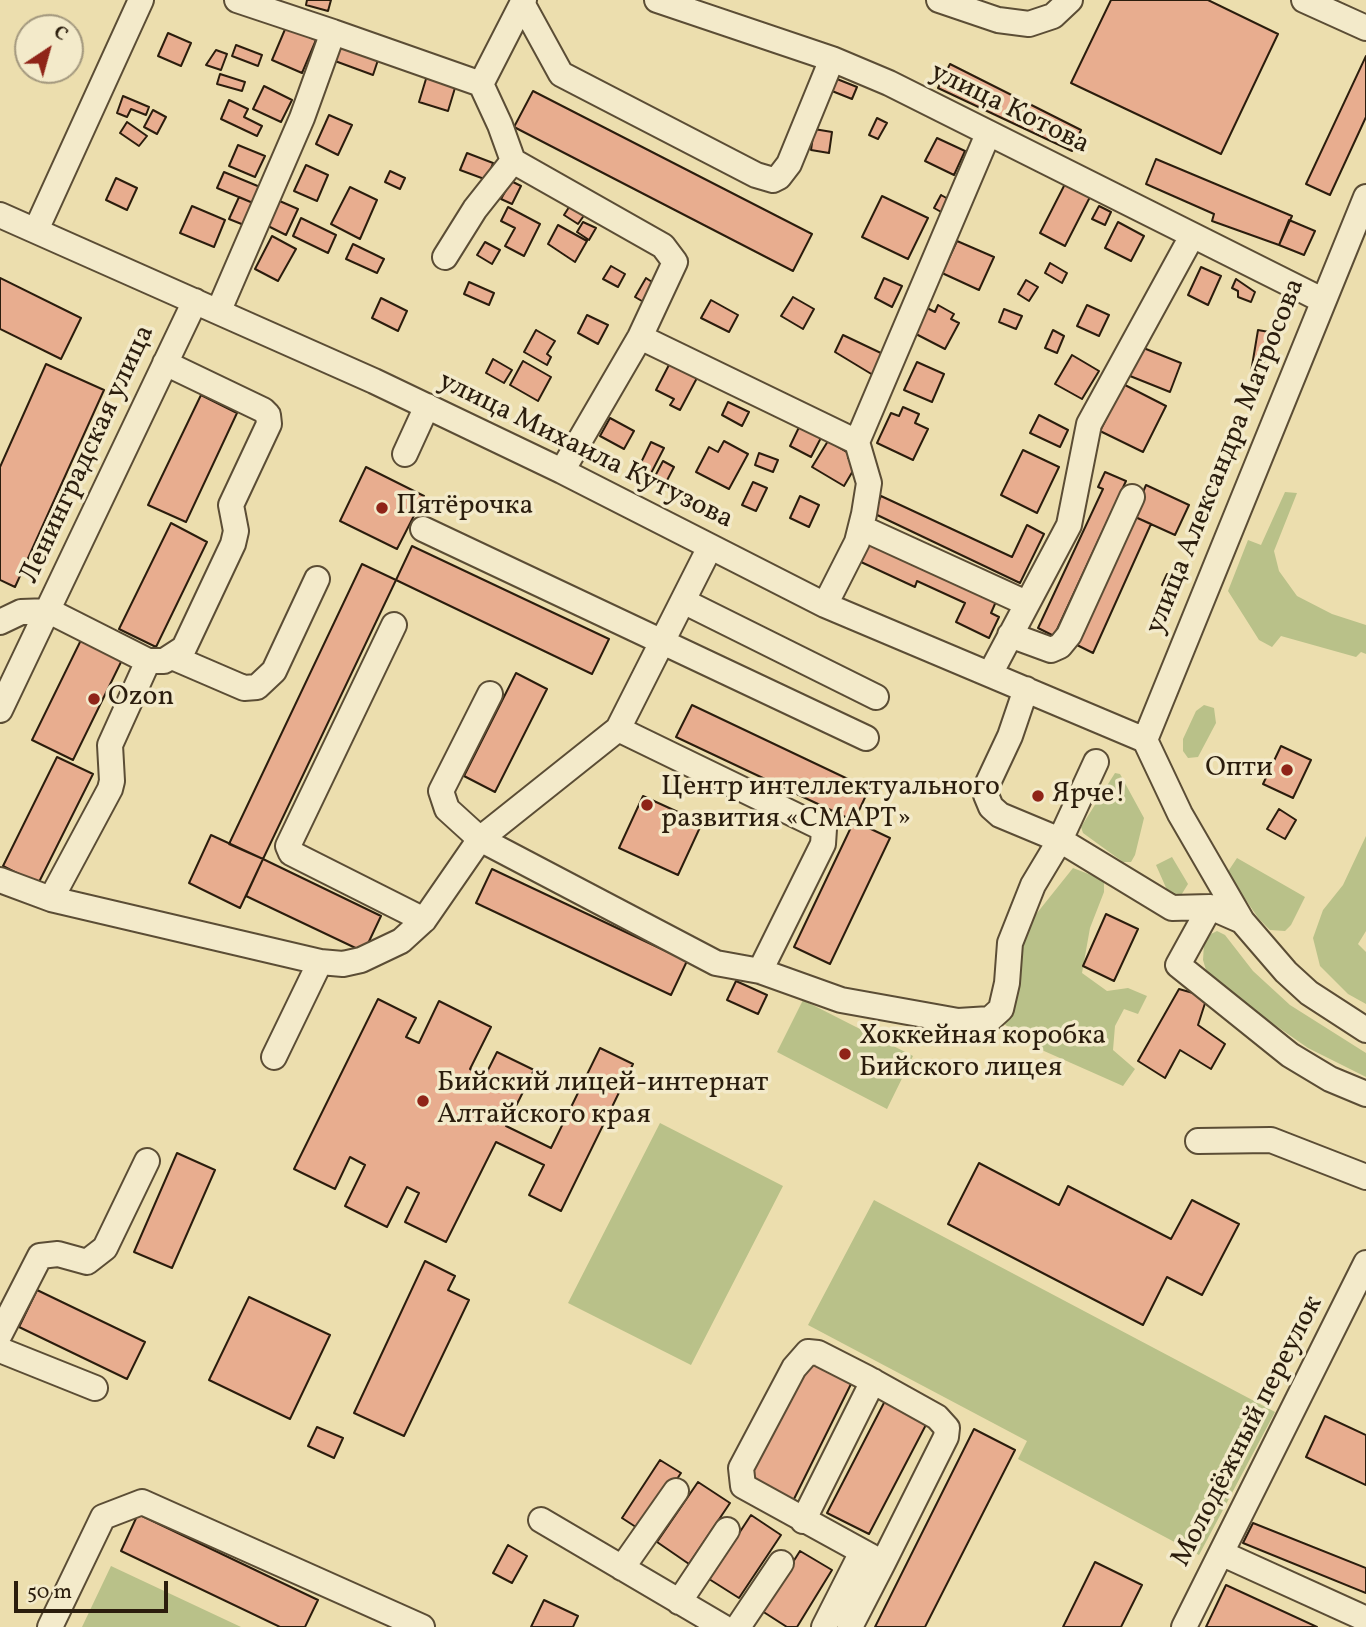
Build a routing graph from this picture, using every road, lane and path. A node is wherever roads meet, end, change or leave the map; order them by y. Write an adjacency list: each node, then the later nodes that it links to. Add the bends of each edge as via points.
1 (141, 0): 16 (street)
2 (237, 0): 9 (street)
3 (657, 0): 10 (street, улица Котова)
4 (939, 0): 5 (street, via 998,20 1029,23 1053,16)
5 (1070, 0)
6 (1304, 0): 8 (street)
7 (523, 1): 10 (street, via 561,74 773,180 789,164); 11 (street)
8 (1366, 28)
9 (333, 32): 11 (street); 21 (street, via 302,118)
10 (832, 59): 12 (street, улица Котова)
11 (481, 84): 13 (street)
12 (988, 134): 17 (street, улица Котова); 25 (street)
13 (513, 161): 18 (street); 22 (street, via 670,252 675,262)
14 (1366, 197): 19 (street, улица Александра Матросова)
15 (0, 215): 16 (street, улица Михаила Кутузова)
16 (36, 230): 20 (street, улица Михаила Кутузова)
17 (1192, 236): 19 (street, улица Котова); 34 (street, via 1089,424 1074,511)
18 (445, 257)
19 (1322, 300): 49 (street, улица Александра Матросова)
20 (195, 301): 21 (street, улица Михаила Кутузова); 23 (street, Ленинградская улица)
21 (219, 310): 24 (street, улица Михаила Кутузова)
22 (640, 337): 25 (street); 27 (street)
23 (165, 363): 36 (street, Ленинградская улица); 41 (street, via 263,410 269,424 231,505 236,531 233,544 184,648)
24 (428, 406): 26 (street); 27 (street, улица Михаила Кутузова)
25 (857, 442): 29 (street, via 869,483)
26 (405, 454)
27 (562, 471): 31 (street, улица Михаила Кутузова)
28 (1132, 497): 39 (street, via 1064,641 1051,650)
29 (862, 528): 34 (street); 35 (street)
30 (423, 529): 40 (street)
31 (710, 547): 33 (street); 35 (street, улица Михаила Кутузова)
32 (317, 579): 41 (street, via 274,671 257,687 244,688)
33 (683, 601): 40 (street); 45 (street)
34 (1026, 603): 39 (street)
35 (825, 605): 42 (street, улица Михаила Кутузова)
36 (49, 611): 37 (street, via 21,612); 41 (street); 46 (street, Ленинградская улица)
37 (0, 622)
38 (394, 625): 56 (street, via 288,846 291,853)
39 (1010, 635): 42 (street)
40 (663, 641): 47 (street); 48 (street)
41 (160, 659): 54 (street, via 110,745 110,789)
42 (990, 674): 43 (street, улица Михаила Кутузова)
43 (1026, 689): 49 (street, улица Михаила Кутузова); 52 (street, via 986,785 986,795 1000,815)
44 (490, 694): 51 (street, via 441,791 447,809)
45 (876, 697)
46 (0, 710)
47 (618, 729): 51 (street); 59 (street, via 824,830 823,844)
48 (866, 738)
49 (1145, 740): 57 (street, via 1180,814)
50 (1096, 762): 52 (street)
51 (480, 839): 56 (street); 59 (street, via 716,963)
52 (1060, 841): 55 (street, via 1172,908); 59 (street, via 1033,885 1010,943 1001,1009 990,1019 958,1021 841,1000)
53 (0, 880): 54 (street)
54 (51, 899): 58 (street)
55 (1210, 907): 57 (street); 62 (street, via 1178,965 1290,1055)
56 (424, 920): 58 (street, via 401,941 353,963)
57 (1242, 921): 60 (street, via 1309,993)
58 (320, 962): 61 (street)
59 (760, 971)
60 (1366, 1030)
61 (274, 1056)
62 (1366, 1094)
63 (1198, 1141): 65 (street, via 1271,1140)
64 (147, 1161): 67 (street, via 105,1248 87,1262 58,1254 40,1256)
65 (1366, 1177)
66 (1366, 1264): 75 (street, Молодёжный переулок)
67 (0, 1334)
68 (0, 1350): 70 (street)
69 (873, 1381): 73 (street); 73 (street, via 808,1352 794,1368 741,1468 743,1486); 76 (street, via 937,1417 947,1428 946,1437)
70 (95, 1388)
71 (676, 1491): 78 (street)
72 (541, 1520): 78 (street)
73 (803, 1521): 76 (street)
74 (727, 1530): 79 (street)
75 (1223, 1554): 80 (street); 88 (street, Молодёжный переулок)
76 (872, 1557): 86 (street); 87 (street)
77 (781, 1563): 85 (street)
78 (622, 1568): 79 (street)
79 (679, 1602): 81 (street)
80 (1366, 1619)
81 (699, 1621): 84 (street)
82 (50, 1627): 83 (street, via 103,1517 142,1502)
83 (422, 1627)
84 (723, 1627)
85 (738, 1627)
86 (824, 1627)
87 (850, 1627)
88 (1184, 1627)

